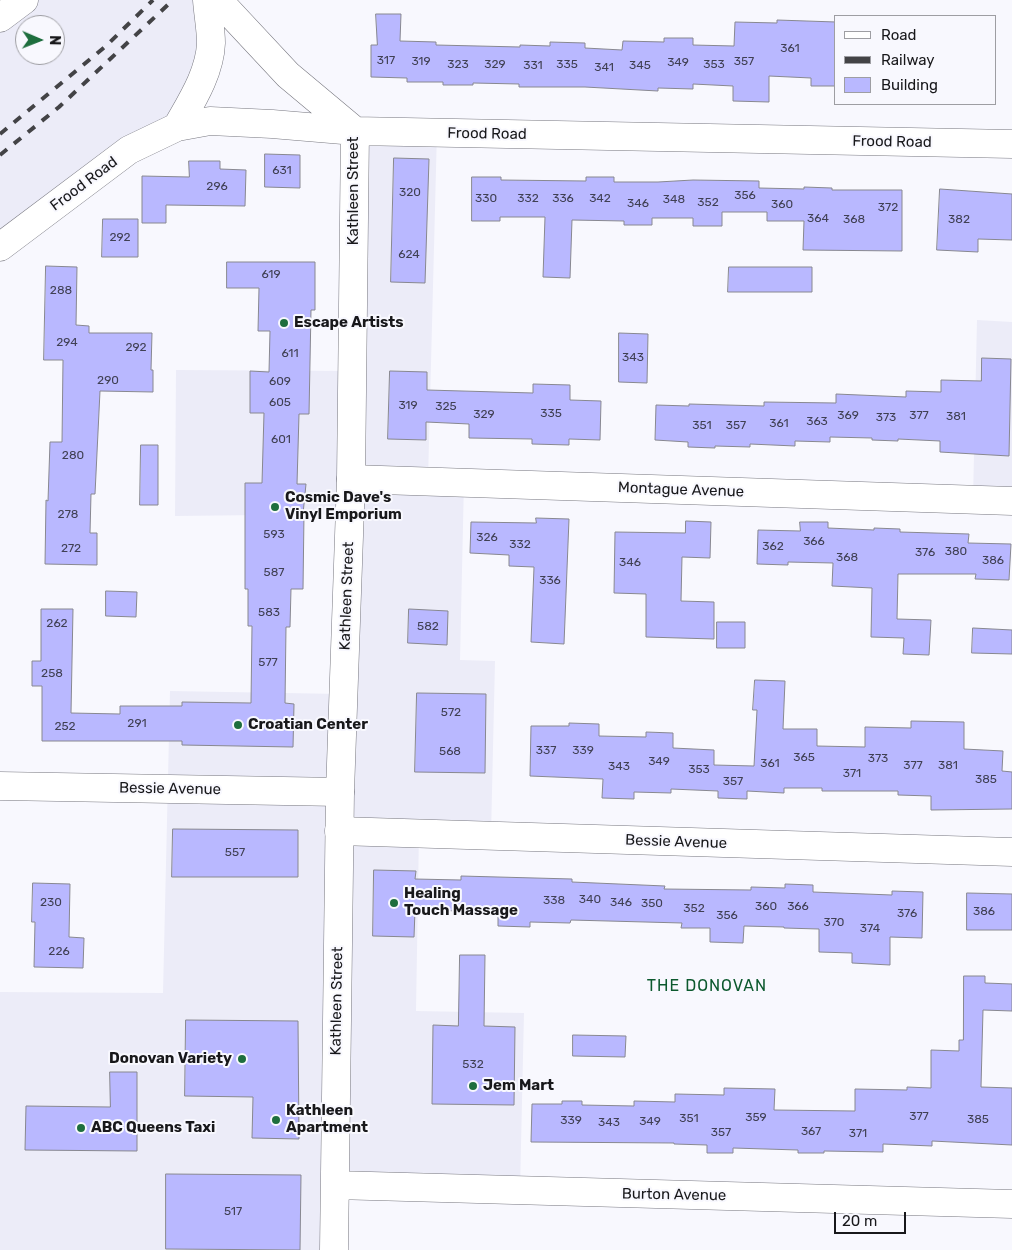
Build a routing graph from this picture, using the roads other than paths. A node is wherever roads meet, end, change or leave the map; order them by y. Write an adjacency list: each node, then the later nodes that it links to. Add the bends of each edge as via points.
1 (24, 0): 4 (street)
2 (207, 0): 5 (street, via 211,45 193,100)
3 (218, 0): 6 (street, Kathleen Street, via 288,75)
4 (0, 18)
5 (177, 127): 6 (street, Frood Road, via 210,121); 8 (street, Frood Road, via 129,150)
6 (355, 131): 7 (street, Frood Road); 9 (street, Kathleen Street)
7 (1012, 144)
8 (0, 247)
9 (351, 479): 10 (street, Montague Avenue); 12 (street, Kathleen Street)
10 (1012, 501)
11 (0, 786): 12 (street, Bessie Avenue)
12 (340, 792): 13 (street, Kathleen Street)
13 (339, 831): 14 (street, Bessie Avenue); 15 (street, Kathleen Street)
14 (1012, 852)
15 (335, 1185): 16 (street, Burton Avenue); 17 (street, Kathleen Street)
16 (1012, 1204)
17 (334, 1250)

